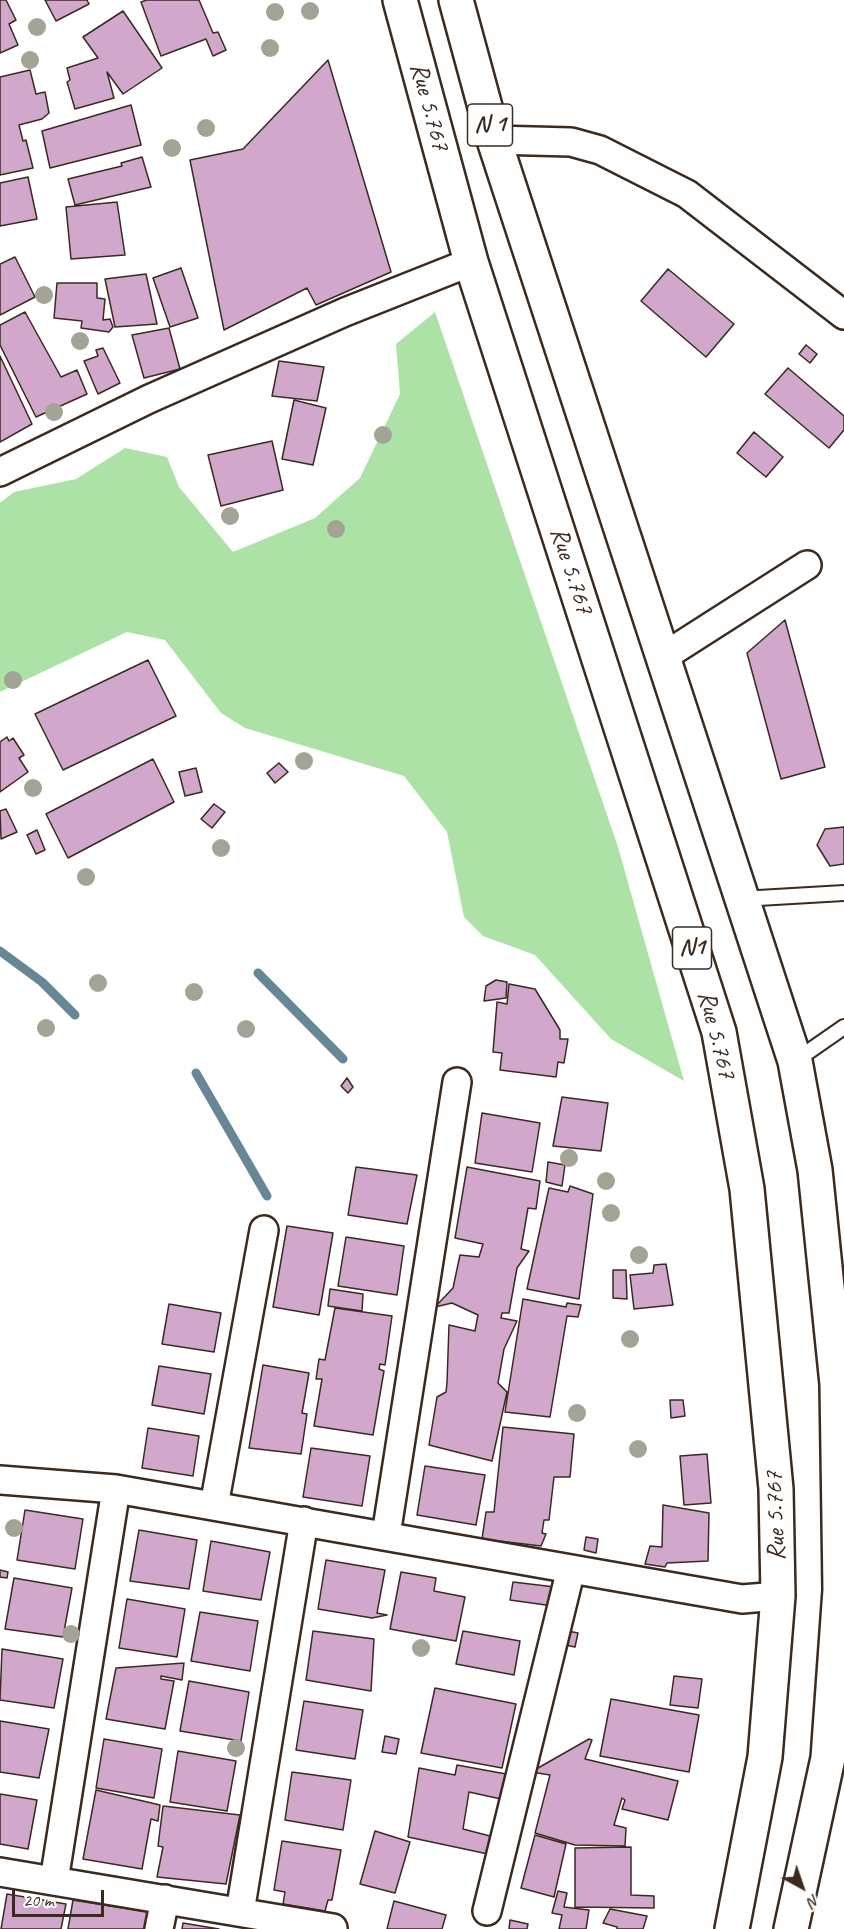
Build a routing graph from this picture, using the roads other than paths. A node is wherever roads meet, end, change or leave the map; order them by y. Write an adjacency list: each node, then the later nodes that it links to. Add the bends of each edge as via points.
1 (400, 0): 5 (highway, Rue 5.767 / N1)
2 (456, 0): 3 (highway, N 1)
3 (494, 140): 4 (highway, N 1); 6 (street, via 571,142 600,150 687,194)
4 (528, 249): 9 (highway, N1)
5 (471, 262): 7 (street, via 345,312 171,389); 24 (highway, Rue 5.767 / N1, via 719,1032 747,1189 766,1367 776,1489)
6 (844, 315)
7 (0, 472)
8 (807, 565): 9 (street)
9 (663, 657): 11 (highway, N1)
10 (844, 893): 11 (lane)
11 (741, 899): 13 (highway, N1)
12 (844, 1027): 13 (lane)
13 (795, 1061): 17 (highway, N1, via 815,1170 837,1384)
14 (457, 1082): 21 (street)
15 (264, 1230): 19 (street)
16 (0, 1480): 18 (street)
17 (842, 1486): 23 (highway, N1)
18 (116, 1490): 19 (street); 26 (street)
19 (214, 1506): 20 (street)
20 (304, 1521): 21 (street); 29 (street)
21 (386, 1535): 22 (street)
22 (571, 1569): 24 (street, via 742,1599); 28 (street)
23 (842, 1591): 33 (highway, N1, via 828,1758)
24 (778, 1596): 32 (highway, Rue 5.767 / N1, via 765,1757)
25 (0, 1872): 26 (street)
26 (54, 1881): 27 (street)
27 (165, 1899): 29 (street); 31 (street)
28 (487, 1911)
29 (240, 1912): 30 (street)
30 (333, 1928)
31 (159, 1929)
32 (732, 1929)
33 (792, 1929)

